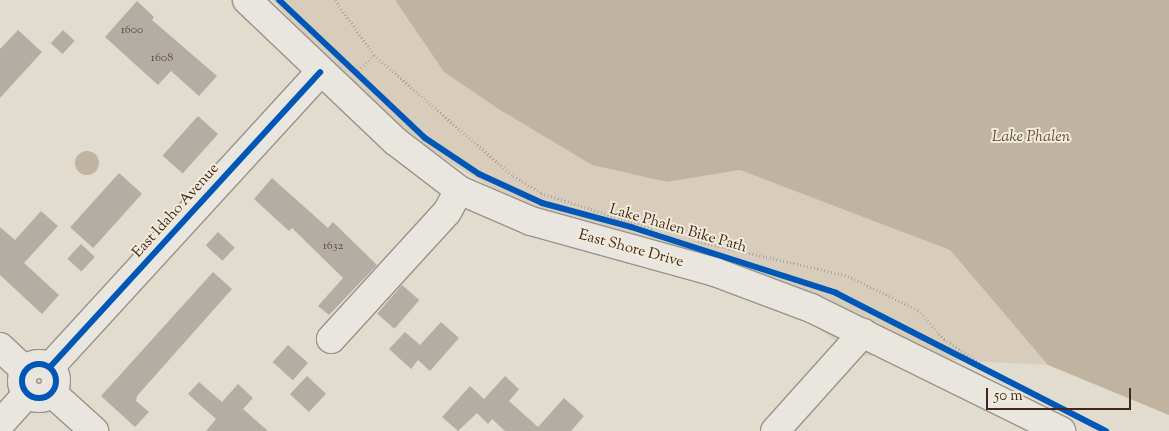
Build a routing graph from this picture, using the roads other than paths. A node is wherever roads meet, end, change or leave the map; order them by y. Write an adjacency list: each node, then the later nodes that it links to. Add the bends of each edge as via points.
1 (247, 0): 2 (street, East Shore Drive)
2 (320, 72): 3 (street, East Shore Drive, via 419,162); 7 (street, East Idaho Avenue)
3 (460, 190): 4 (street, East Shore Drive, via 531,221 715,272); 5 (street, via 441,218)
4 (864, 333): 8 (street, East Shore Drive); 11 (street)
5 (331, 339)
6 (0, 347): 7 (street)
7 (38, 381): 9 (street, East Idaho Avenue); 10 (street)
8 (1069, 420)
9 (0, 424)
10 (94, 431)
11 (775, 431)

